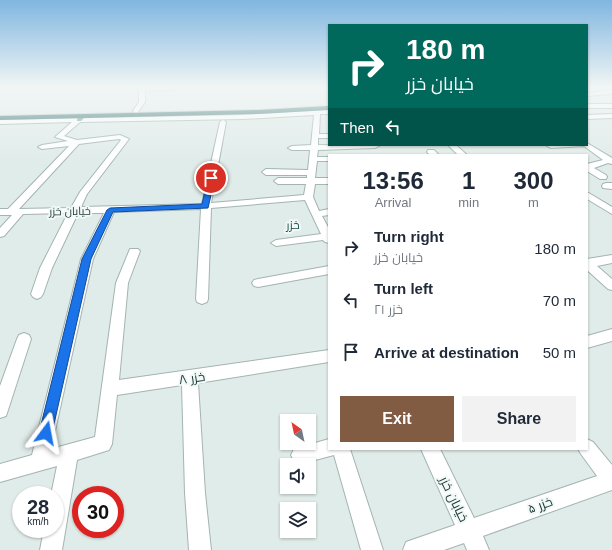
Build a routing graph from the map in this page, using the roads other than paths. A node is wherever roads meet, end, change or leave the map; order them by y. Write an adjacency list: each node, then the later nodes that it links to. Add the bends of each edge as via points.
1 (0, 114): 2 (highway)
2 (15, 114)
3 (319, 114): 5 (highway)
4 (323, 114): 5 (street)
5 (315, 116): 9 (street); 13 (street)
6 (612, 116): 7 (street)
7 (589, 117): 12 (street)
8 (0, 118): 9 (highway)
9 (81, 118): 10 (street); 15 (street, via 59,137)
10 (0, 122)
11 (223, 122): 35 (street)
12 (605, 123)
13 (314, 136): 14 (street); 21 (street)
14 (328, 136)
15 (76, 143): 19 (street); 37 (street, via 125,138 83,194); 39 (street)
16 (375, 146): 21 (street)
17 (453, 146): 22 (street)
18 (588, 146): 25 (street)
19 (42, 147)
20 (292, 148): 21 (street)
21 (313, 148): 23 (street)
22 (461, 154)
23 (313, 159): 24 (street); 30 (street)
24 (328, 159)
25 (611, 161): 26 (street)
26 (588, 166)
27 (588, 167): 29 (street)
28 (266, 172): 30 (street)
29 (603, 177)
30 (311, 178): 31 (street); 32 (street); 34 (street)
31 (278, 181)
32 (328, 181)
33 (588, 196): 38 (street)
34 (308, 197): 35 (street, خیابان خزر); 41 (street)
35 (206, 206): 36 (street, خیابان خزر); 53 (street)
36 (110, 210): 37 (street, خیابان خزر); 67 (street, via 87,259)
37 (76, 211): 39 (street, خیابان خزر); 52 (street, via 46,268)
38 (612, 211)
39 (10, 212): 42 (street)
40 (328, 212): 41 (street)
41 (316, 214): 43 (street)
42 (0, 234)
43 (327, 234): 44 (street)
44 (276, 244)
45 (134, 251): 59 (street, via 122,283)
46 (612, 259): 47 (street)
47 (588, 264)
48 (588, 265): 51 (street)
49 (328, 270): 50 (street)
50 (258, 283)
51 (612, 286)
52 (37, 294)
53 (202, 299)
54 (612, 335): 56 (street)
55 (24, 339): 60 (street)
56 (588, 342)
57 (328, 356): 58 (street, خزر ۸)
58 (190, 378): 59 (street, خزر ۸); 72 (street)
59 (110, 389): 65 (street, via 103,444)
60 (0, 410)
61 (328, 448): 66 (street)
62 (588, 449): 69 (street)
63 (340, 450): 73 (street)
64 (430, 450): 70 (street, خیابان خزر)
65 (69, 454): 67 (street); 71 (street)
66 (300, 455)
67 (39, 462): 68 (street)
68 (0, 473)
69 (612, 480): 70 (street, خزر ۵)
70 (469, 530): 74 (street, خزر ۵); 75 (street, خیابان خزر)
71 (51, 550)
72 (200, 550)
73 (372, 550)
74 (414, 550)
75 (478, 550)

